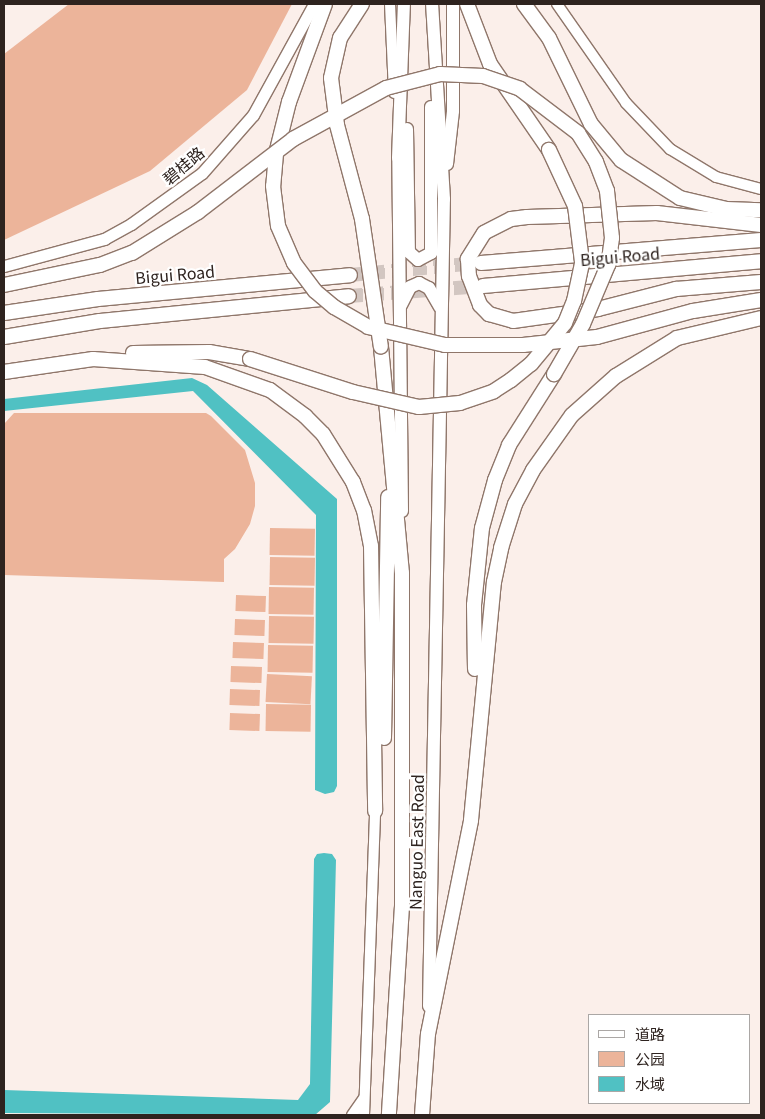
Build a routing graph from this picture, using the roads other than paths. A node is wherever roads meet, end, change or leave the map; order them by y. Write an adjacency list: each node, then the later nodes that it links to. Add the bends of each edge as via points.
1 (314, 4): 21 (main road, 碧桂路, via 253,115 202,173 131,224 104,239)
2 (325, 4): 27 (highway, bridge, via 290,102 276,154 273,186 278,226 294,263 315,291 334,308 368,327 446,345 524,345 597,336 693,311)
3 (362, 4): 35 (highway, bridge, via 348,22 334,56 332,94 362,219)
4 (390, 4): 13 (street)
5 (404, 4): 11 (main road)
6 (432, 4): 12 (main road)
7 (453, 4): 15 (main road, via 453,110)
8 (468, 4): 33 (highway, bridge, via 490,64 549,150 575,206 582,262 574,301 565,323 537,358 511,380 478,397 437,407 419,407 353,392 250,359 209,352 168,351)
9 (524, 4): 16 (highway, via 549,38 591,124 621,160 648,181 680,198 726,209)
10 (557, 4): 14 (street, via 626,104 670,149 716,177)
11 (404, 36): 12 (main road, via 409,252 418,260 431,253 429,136); 13 (main road)
12 (434, 59): 15 (main road)
13 (398, 158): 28 (main road)
14 (761, 189)
15 (444, 199): 29 (main road, Nanguo East Road)
16 (761, 210)
17 (761, 225): 23 (highway, via 657,213 536,216 496,225 475,244 468,259 469,276 480,305 489,314 513,321 598,309 676,289)
18 (761, 240): 20 (highway)
19 (761, 261): 25 (highway, Bigui Road)
20 (481, 263)
21 (4, 266)
22 (350, 275): 30 (highway, Bigui Road, via 98,299)
23 (761, 282)
24 (4, 286): 37 (highway, bridge, via 100,264 132,253 198,212 293,139 386,88 440,74 483,76 520,89 578,134 596,162 607,191 612,238 608,265 583,324 509,446 495,480 482,528 474,605)
25 (483, 286)
26 (349, 296): 32 (highway, via 100,321)
27 (761, 300)
28 (400, 309): 29 (main road, via 404,296 419,282 429,288); 36 (main road)
29 (441, 310): 39 (main road, Nanguo East Road)
30 (4, 313)
31 (761, 318): 37 (highway, via 677,338 616,376 583,402 533,470 515,504 500,548 485,645)
32 (4, 336)
33 (93, 359): 34 (highway); 38 (highway, via 205,367 249,381 270,390 305,416 323,434 345,467 364,510 371,546)
34 (4, 372)
35 (389, 428): 36 (highway, Nanguo East Road); 38 (highway, via 383,779)
36 (402, 573): 43 (highway, Nanguo East Road, via 402,906)
37 (477, 762): 39 (highway, via 464,860)
38 (376, 811): 40 (street)
39 (428, 1034): 44 (highway, Nanguo East Road)
40 (364, 1098): 41 (street); 42 (street)
41 (352, 1115)
42 (364, 1115)
43 (389, 1115)
44 (422, 1115)

